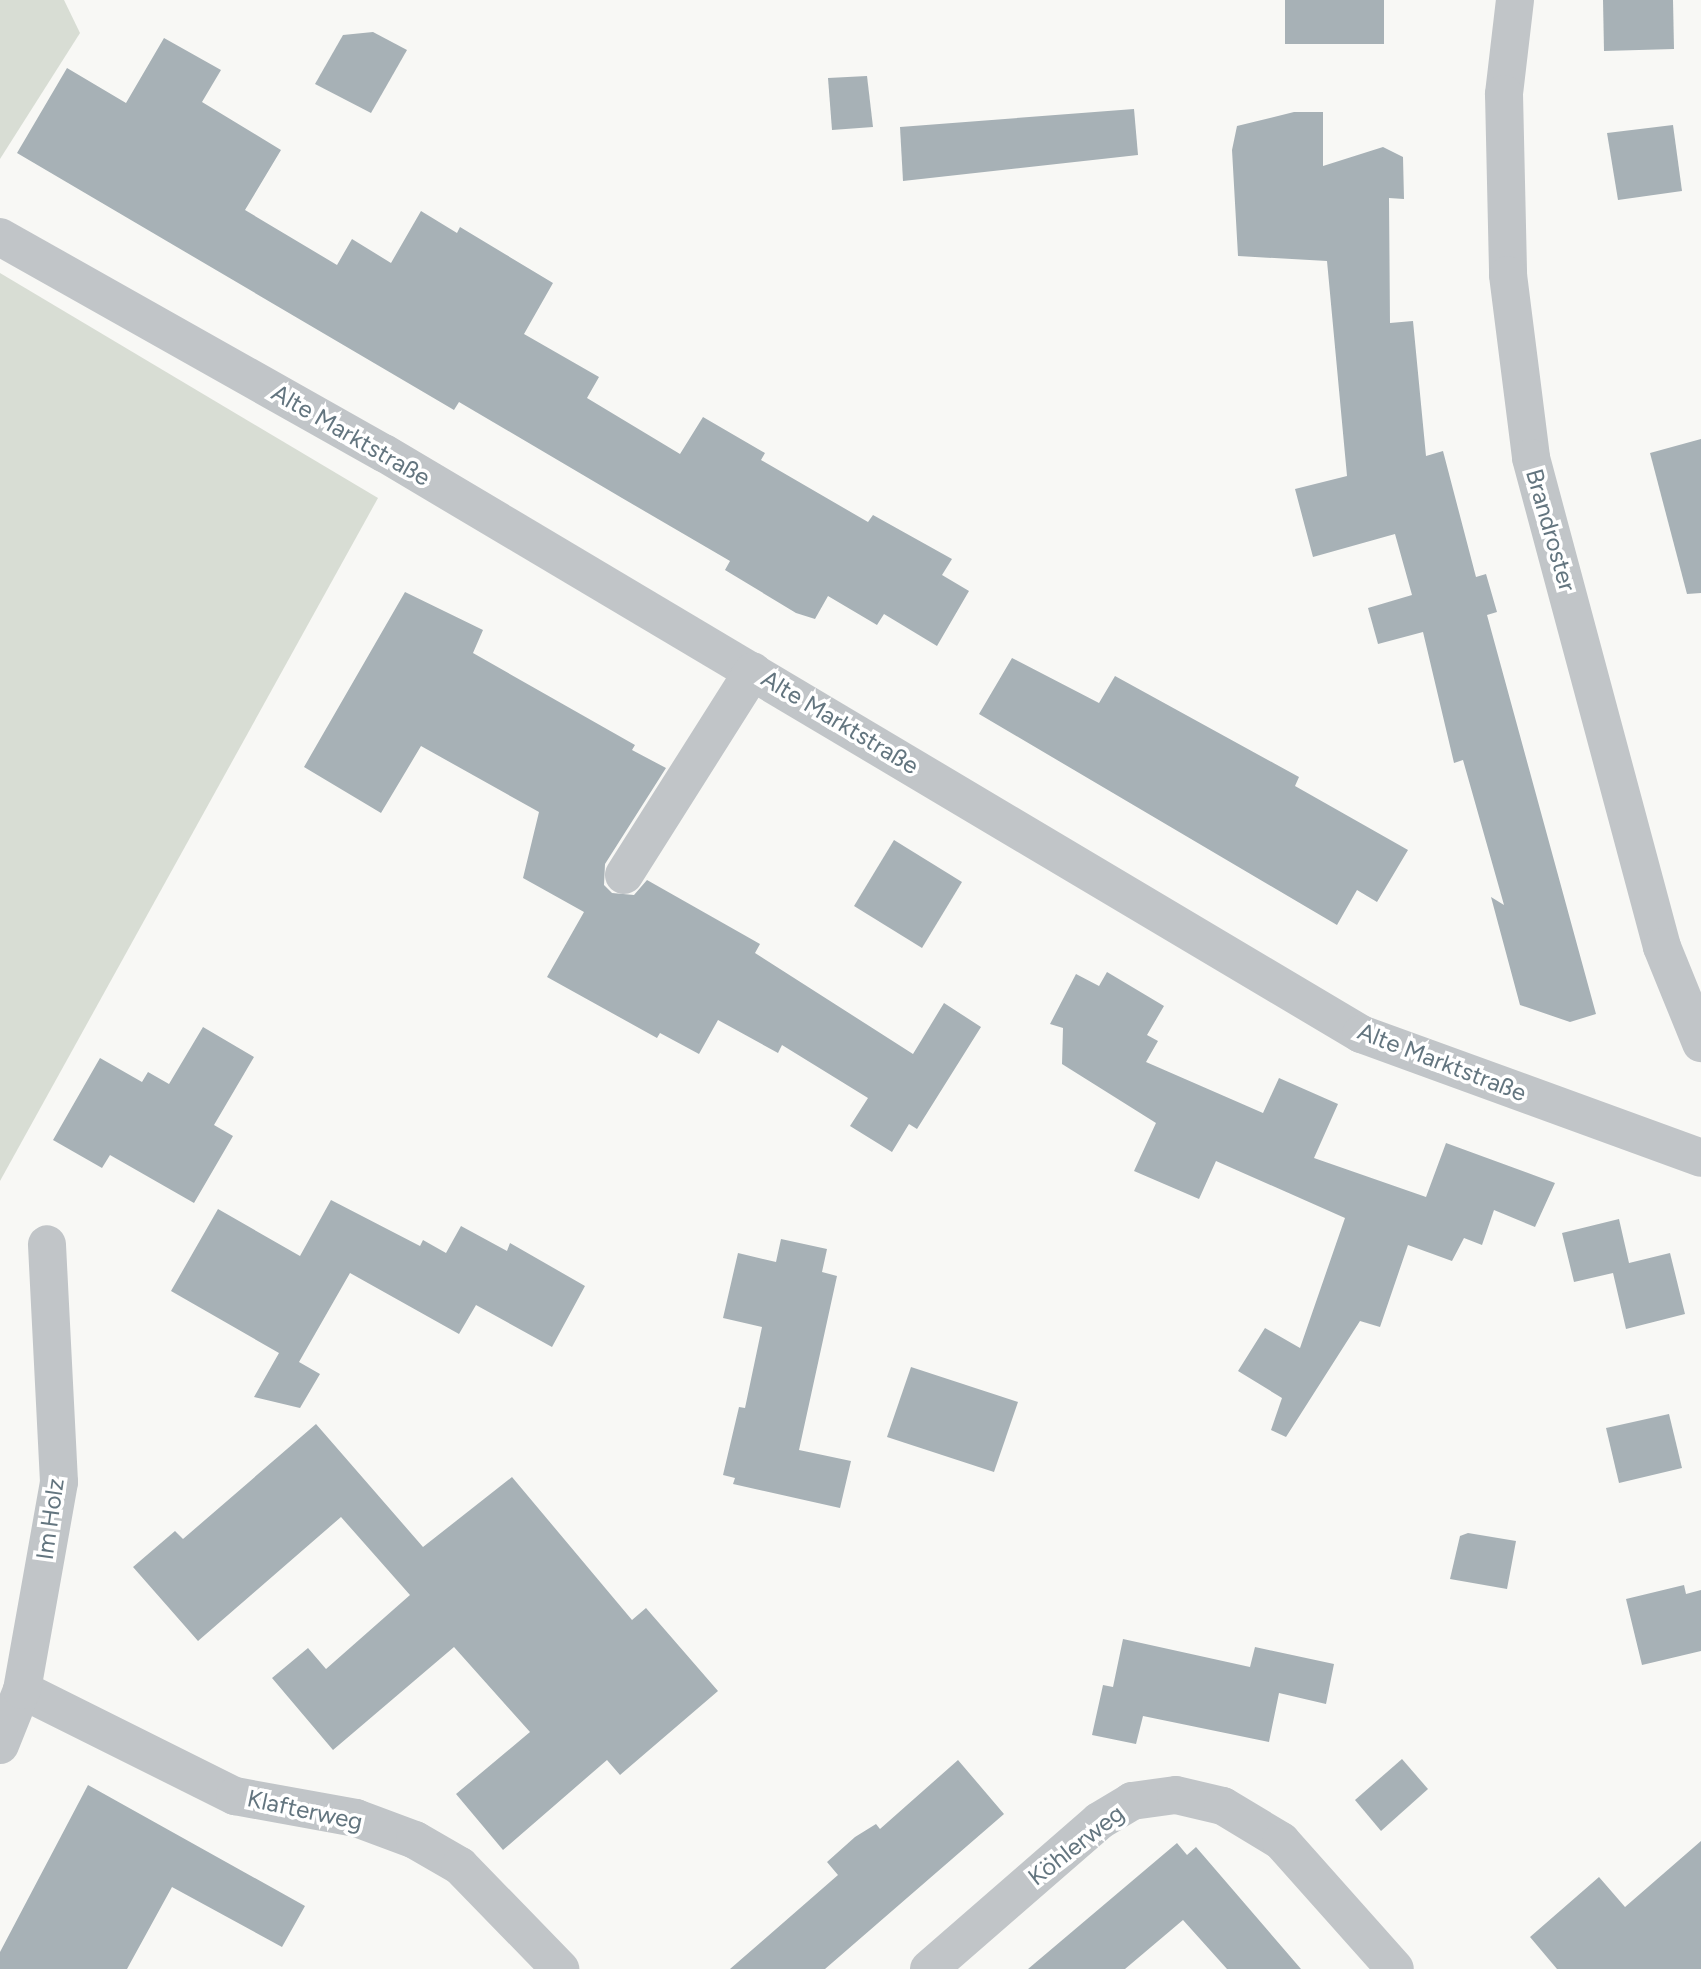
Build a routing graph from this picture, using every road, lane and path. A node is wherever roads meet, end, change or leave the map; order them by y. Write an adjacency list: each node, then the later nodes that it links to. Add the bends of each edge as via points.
1 (1515, 0): 5 (street, Brandroster, via 1504,94 1508,275 1531,458 1661,947)
2 (0, 237): 3 (street, Alte Marktstraße, via 384,453)
3 (753, 671): 4 (street); 6 (street, Alte Marktstraße, via 1361,1034)
4 (624, 875)
5 (1701, 1043)
6 (1701, 1158)
7 (47, 1244): 8 (street, Im Holz, via 59,1482)
8 (22, 1690): 9 (street, Im Holz); 10 (street, Klafterweg, via 235,1796 356,1818 415,1840 460,1866)
9 (0, 1745)
10 (560, 1969)
11 (929, 1969): 12 (street, Köhlerweg, via 1099,1821 1132,1801 1176,1795 1223,1806 1281,1841)
12 (1395, 1969)

